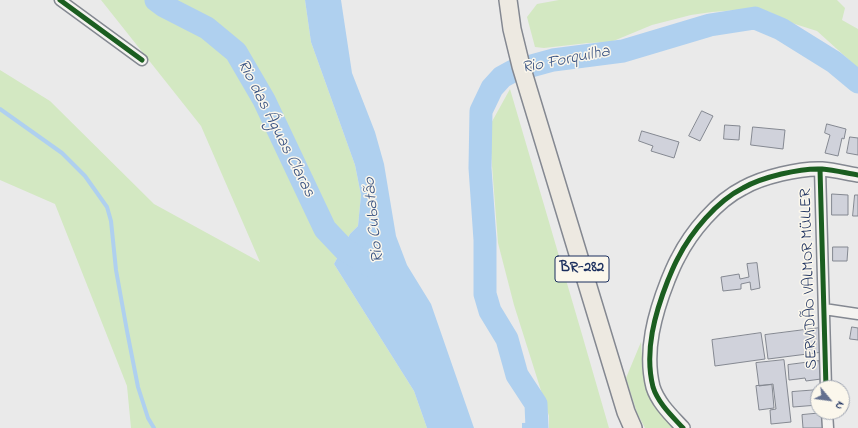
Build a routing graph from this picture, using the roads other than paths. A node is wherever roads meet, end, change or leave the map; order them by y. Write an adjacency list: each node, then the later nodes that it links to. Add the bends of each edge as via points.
1 (60, 0): 3 (street)
2 (509, 4): 9 (highway, BR-282, via 521,66)
3 (142, 60)
4 (820, 169): 5 (street); 6 (street, SERVIDÃO VALMOR MÜLLER); 11 (street, via 802,170 760,180 726,198 696,230 678,258 660,300 652,334 650,360 653,388 657,397)
5 (858, 175)
6 (824, 309): 7 (street); 8 (street, SERVIDÃO VALMOR MÜLLER)
7 (858, 314)
8 (826, 380)
9 (627, 420): 10 (highway, BR-282)
10 (633, 428)
11 (683, 428)

